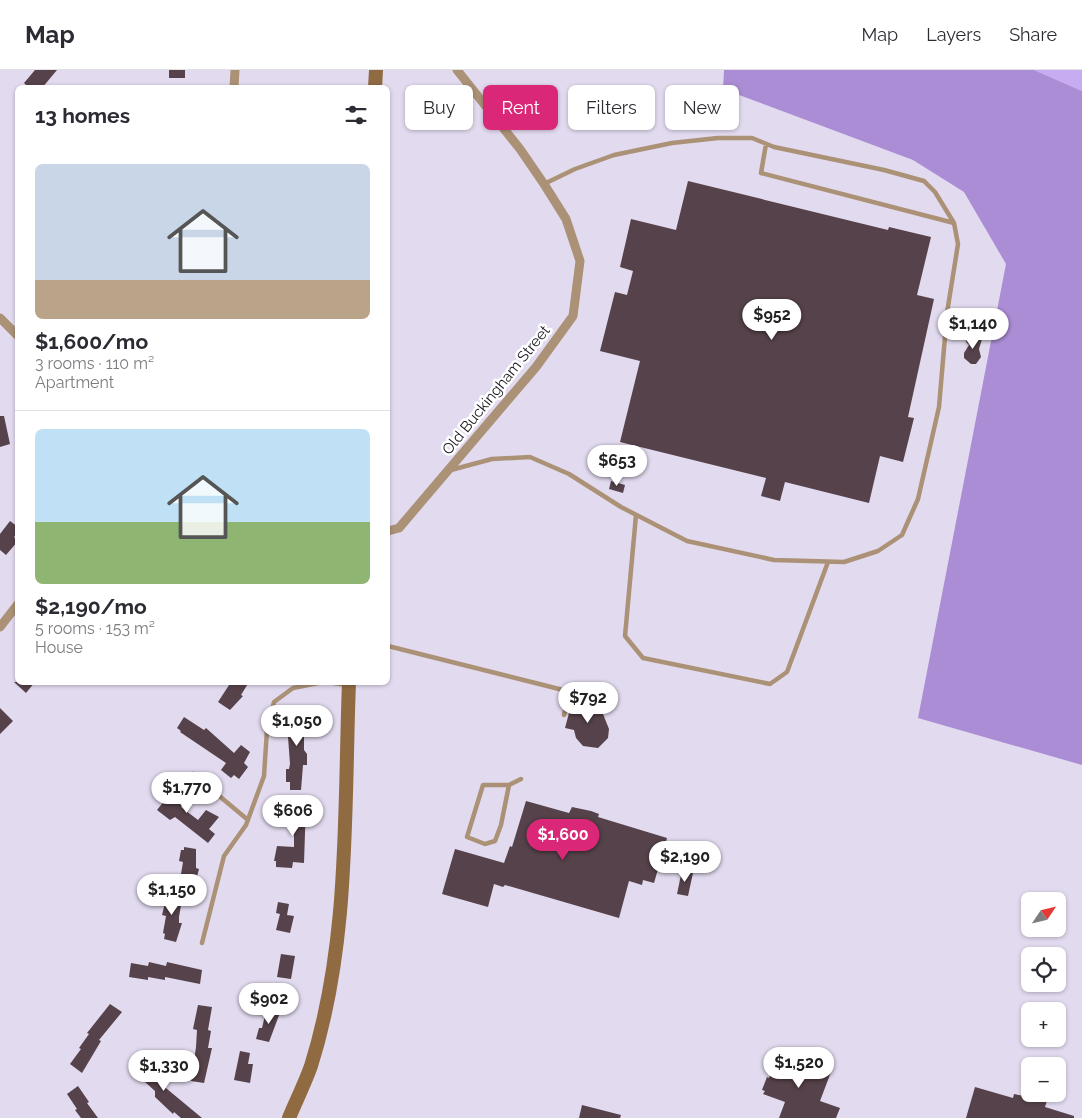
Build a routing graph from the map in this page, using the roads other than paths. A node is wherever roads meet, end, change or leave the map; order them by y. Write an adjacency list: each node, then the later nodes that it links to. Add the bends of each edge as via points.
1 (234, 70): 4 (street)
2 (376, 70): 5 (main road)
3 (457, 70): 7 (street, Old Buckingham Street)
4 (234, 85)
5 (375, 85)
6 (766, 144): 7 (lane, via 752,138 672,143 614,155); 8 (lane, via 924,181 935,192); 8 (lane, via 761,173)
7 (544, 184): 11 (street, Old Buckingham Street, via 566,219 580,261 573,316 536,367)
8 (954, 223): 14 (lane, via 958,244 939,407 918,499 902,535 878,551 844,562)
9 (0, 318): 10 (street)
10 (15, 333)
11 (447, 471): 12 (lane, via 492,459 530,457 569,474); 13 (street, Old Buckingham Street, via 399,528)
12 (636, 515): 14 (lane, via 687,541 774,560); 14 (lane, via 625,636 643,658 770,684 787,672)
13 (390, 530)
14 (828, 562)
15 (15, 608): 16 (street)
16 (0, 627)
17 (390, 646): 20 (lane, via 567,690)
18 (308, 685): 24 (lane, via 294,688 274,702 267,730 264,776)
19 (349, 685): 26 (main road, via 341,915 332,974 311,1066)
20 (564, 715)
21 (193, 774): 24 (lane)
22 (520, 779): 23 (lane)
23 (509, 785): 23 (lane, via 495,841 484,844 467,837 482,786)
24 (248, 820): 25 (lane, via 224,856)
25 (202, 943)
26 (289, 1118)

